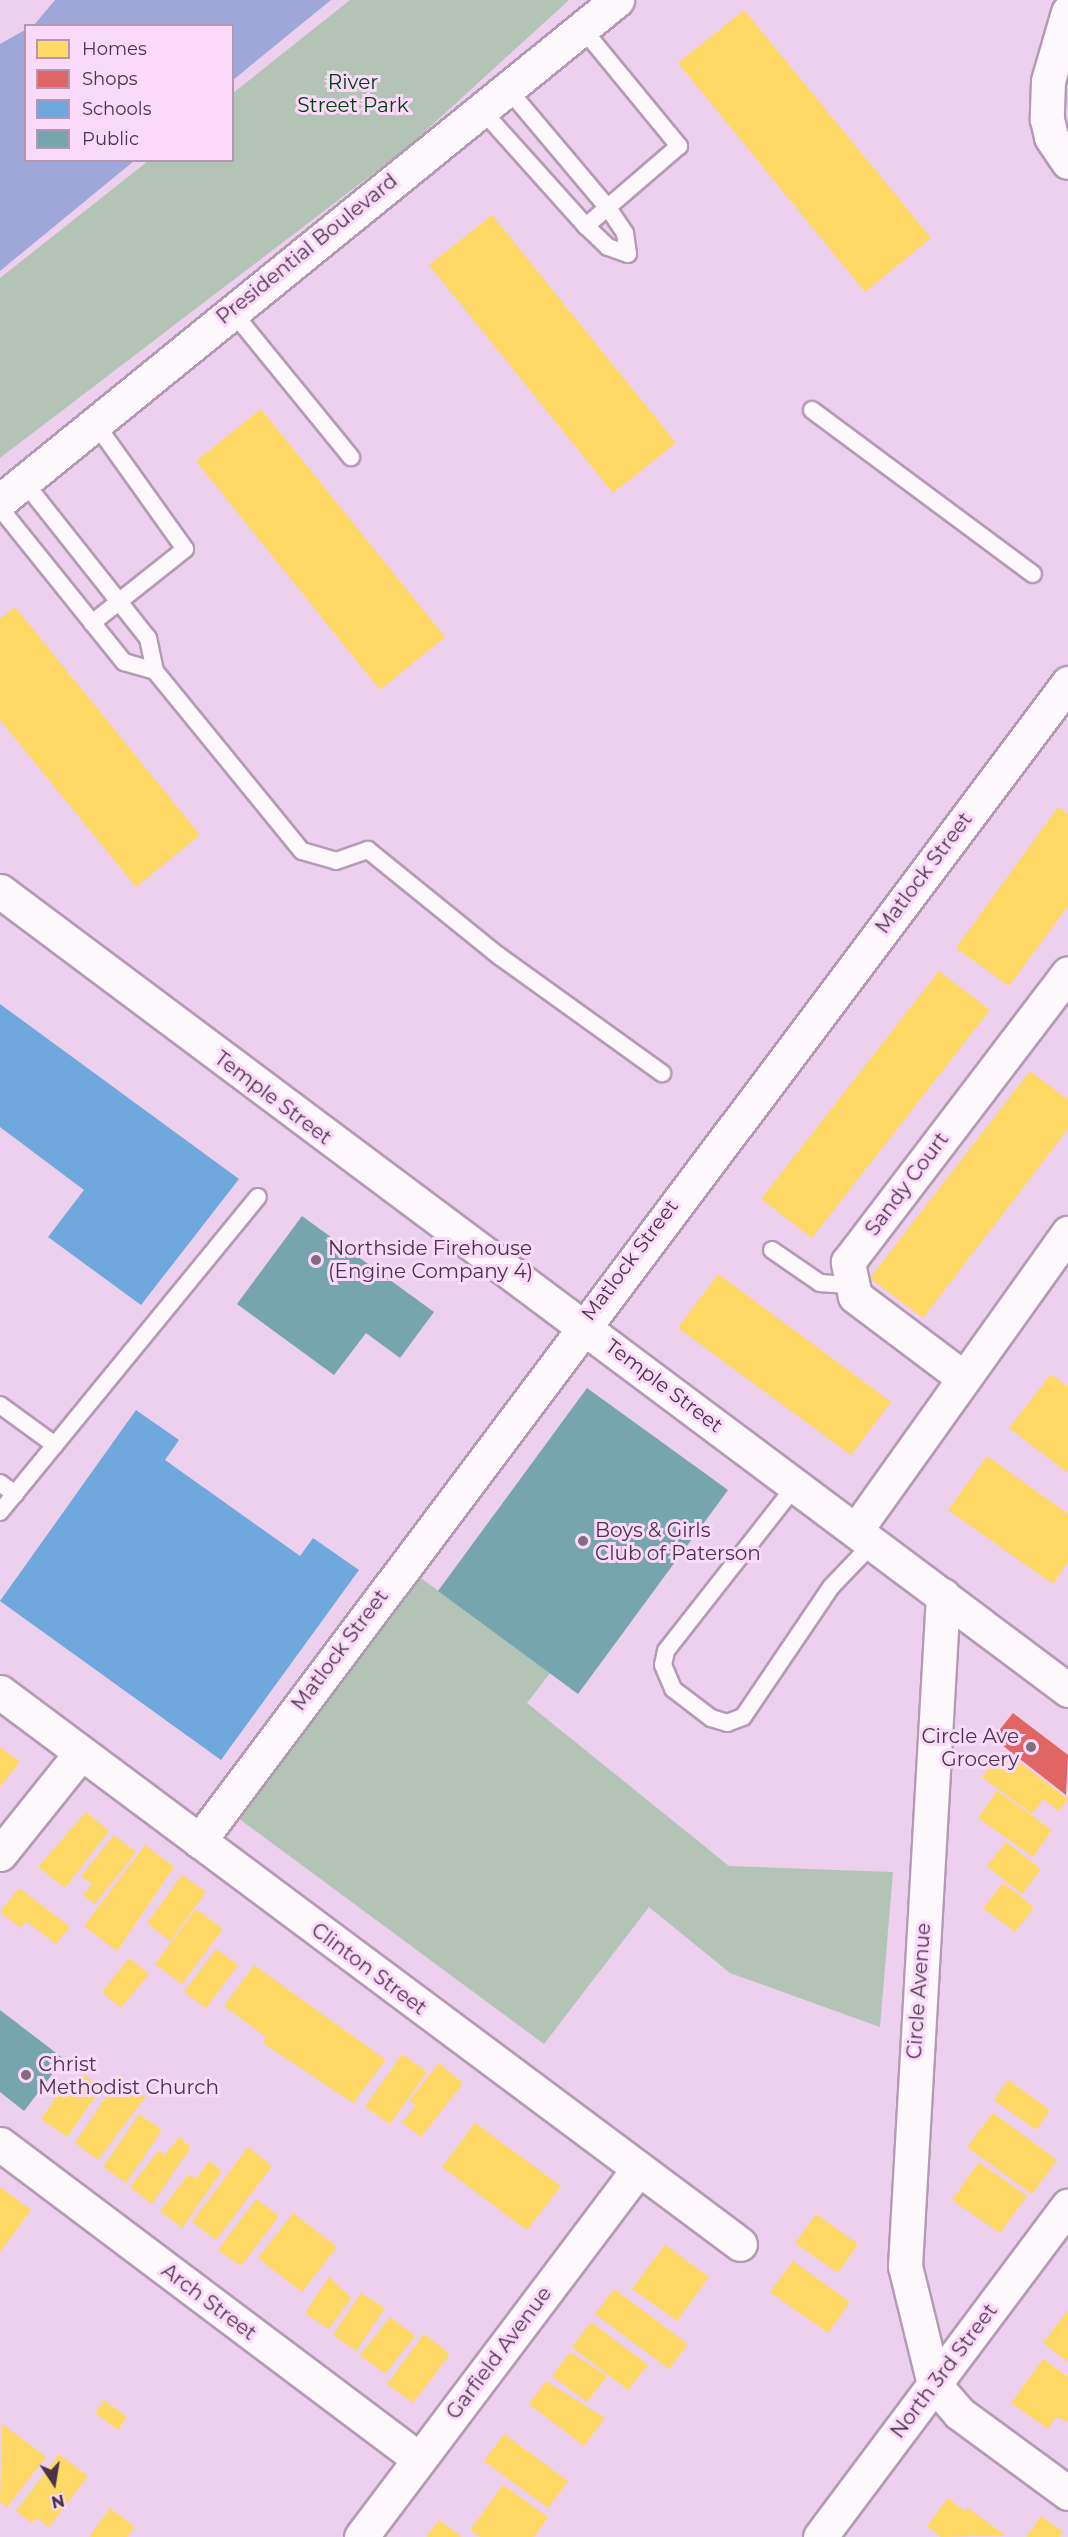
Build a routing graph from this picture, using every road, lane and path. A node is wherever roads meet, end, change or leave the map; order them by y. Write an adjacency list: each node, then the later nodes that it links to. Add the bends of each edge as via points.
1 (616, 0): 3 (street, Presidential Boulevard)
2 (1068, 12): 6 (street, via 1047,81 1051,137)
3 (582, 27): 4 (street, Presidential Boulevard); 7 (lane, via 679,147)
4 (507, 87): 5 (street, Presidential Boulevard); 7 (lane)
5 (480, 108): 8 (lane); 9 (street, Presidential Boulevard)
6 (1068, 162)
7 (608, 208): 8 (lane); 8 (lane, via 625,233 628,254 608,247)
8 (586, 226)
9 (231, 310): 11 (street, Presidential Boulevard); 12 (lane)
10 (812, 410): 15 (lane)
11 (95, 423): 13 (street, Presidential Boulevard); 16 (lane, via 185,549)
12 (351, 457)
13 (12, 492): 16 (lane)
14 (0, 508): 17 (lane)
15 (1033, 574)
16 (120, 600): 17 (lane); 18 (lane, via 148,638)
17 (92, 623): 18 (lane, via 124,662)
18 (155, 671): 22 (lane, via 302,851 336,861 368,850 499,956)
19 (1068, 683): 27 (street, Matlock Street)
20 (0, 891): 27 (street, Temple Street)
21 (1068, 973): 26 (street, Sandy Court, via 848,1262)
22 (662, 1073)
23 (258, 1197): 30 (lane)
24 (1068, 1233): 28 (street)
25 (772, 1250): 26 (lane, via 820,1283)
26 (850, 1285): 28 (street, via 855,1296)
27 (582, 1324): 32 (street, Temple Street); 40 (street, Matlock Street)
28 (962, 1376): 35 (street)
29 (0, 1405): 30 (lane)
30 (55, 1445): 33 (lane)
31 (0, 1483): 33 (lane)
32 (796, 1485): 35 (street, Temple Street); 35 (lane, via 666,1652 663,1665 673,1689 711,1718 727,1723 743,1717)
33 (15, 1494): 34 (lane)
34 (0, 1512)
35 (864, 1536): 36 (street, Temple Street)
36 (943, 1595): 37 (street, Temple Street); 46 (street, Circle Avenue, via 904,2225 905,2266)
37 (1068, 1690)
38 (0, 1692): 39 (street, Clinton Street)
39 (81, 1753): 40 (street, Clinton Street); 41 (street)
40 (199, 1841): 43 (street, Clinton Street)
41 (0, 1854)
42 (0, 2144): 47 (street, Arch Street)
43 (638, 2169): 45 (street, Clinton Street); 47 (street, Garfield Avenue)
44 (1068, 2205): 46 (street, North 3rd Street)
45 (740, 2244)
46 (934, 2384): 48 (street, via 959,2413); 50 (street, North 3rd Street)
47 (419, 2460): 49 (street, Garfield Avenue)
48 (1068, 2493)
49 (361, 2537)
50 (820, 2537)

